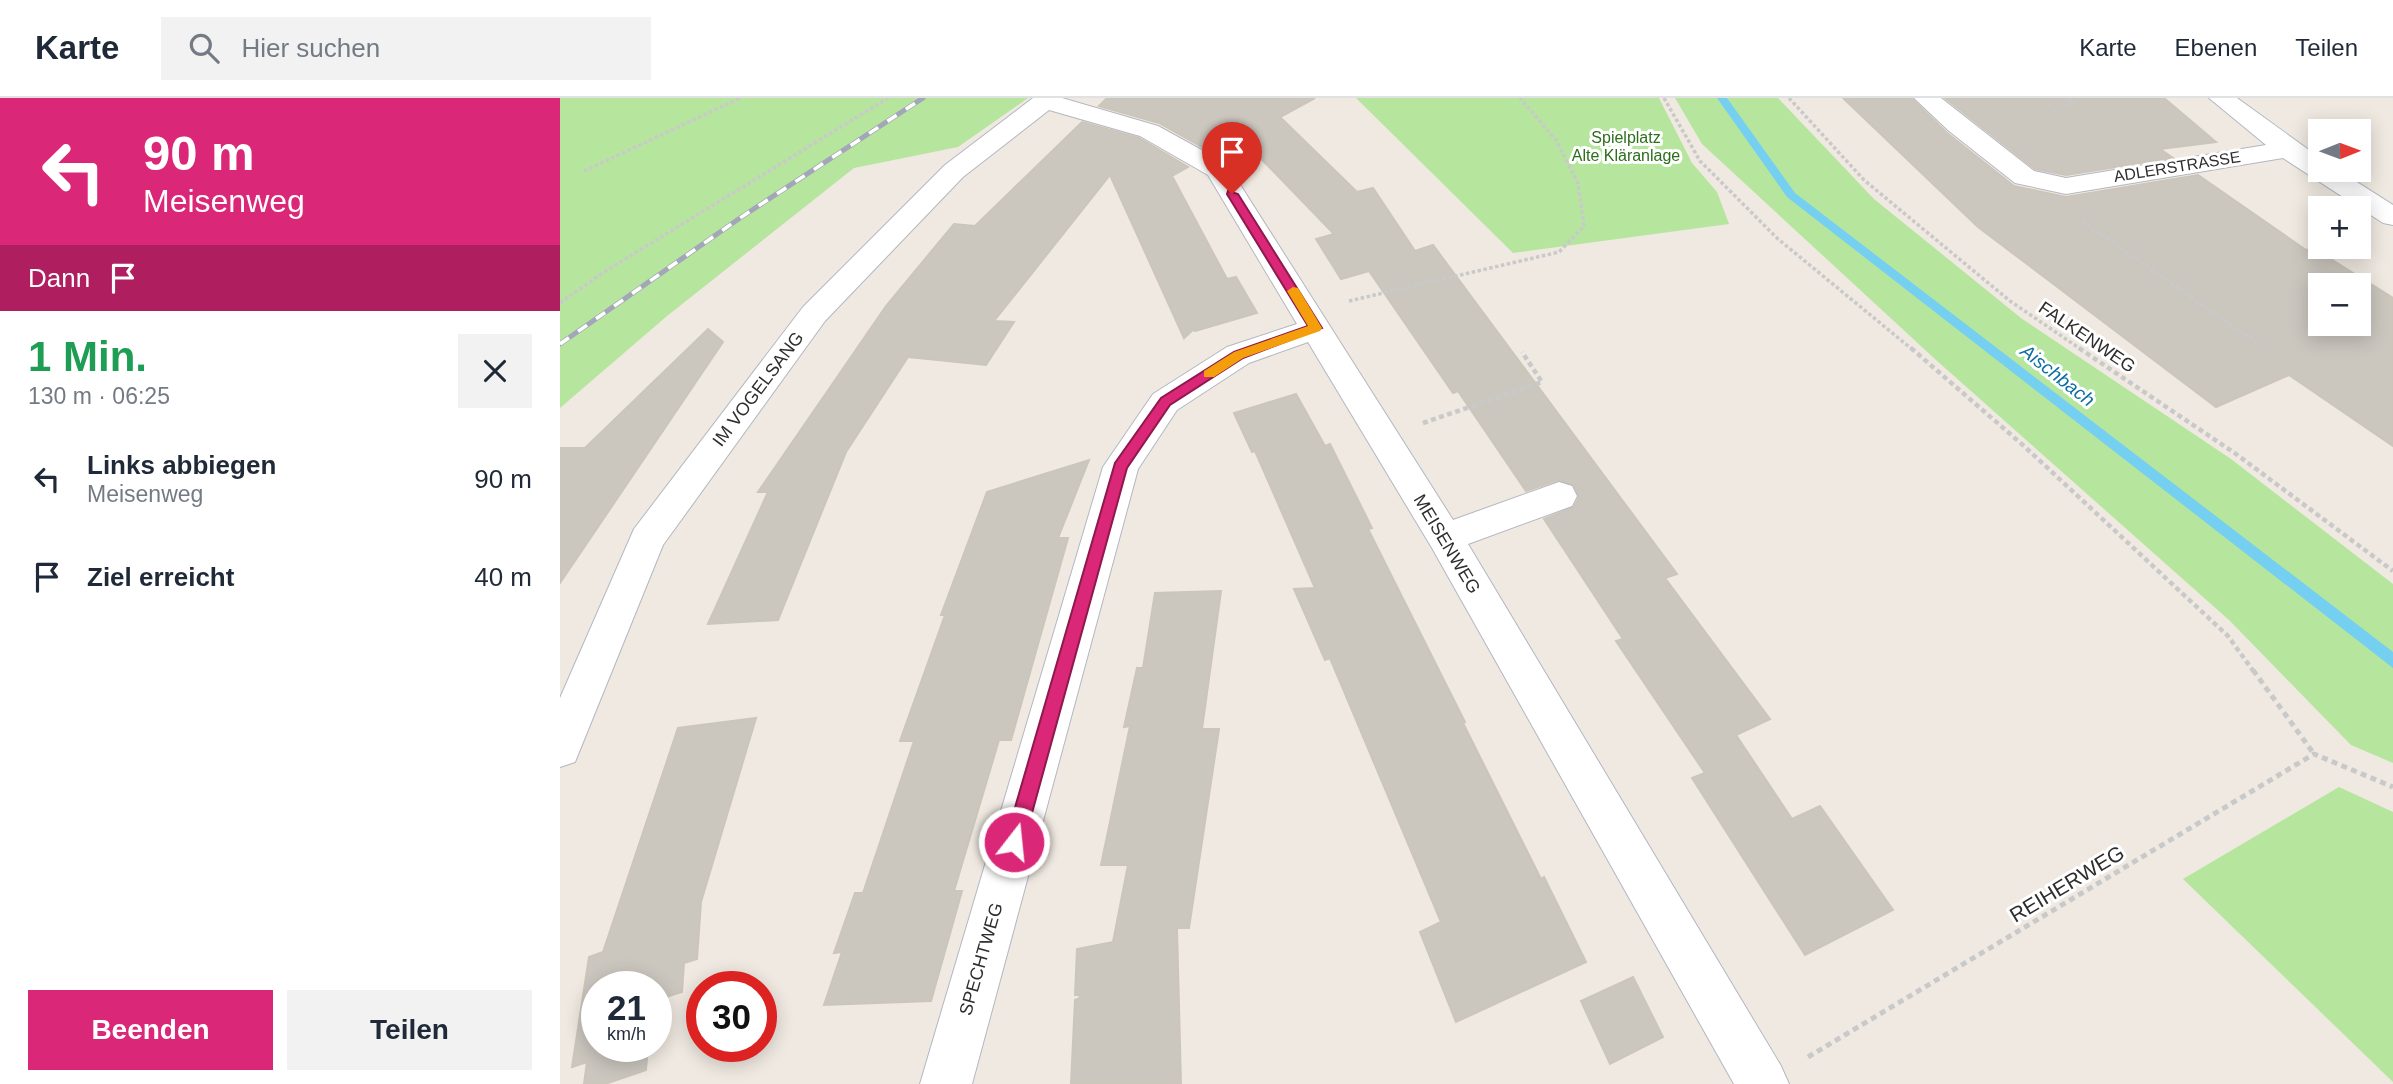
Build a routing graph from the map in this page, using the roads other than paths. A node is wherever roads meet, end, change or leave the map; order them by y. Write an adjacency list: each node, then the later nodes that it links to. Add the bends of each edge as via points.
1 (1926, 98): 4 (street, ADLERSTRASSE, via 2025,177 2066,186)
2 (2221, 98): 4 (street)
3 (1047, 99): 6 (street, MEISENWEG, via 1149,131 1218,170); 9 (street, IM VOGELSANG, via 954,171 814,314 647,539)
4 (2288, 149): 5 (street)
5 (2393, 218)
6 (1311, 319): 8 (street, MEISENWEG); 10 (street, SPECHTWEG, via 1238,355 1166,402 1121,467)
7 (1559, 496): 8 (street)
8 (1445, 538): 11 (street, MEISENWEG)
9 (560, 748)
10 (946, 1084)
11 (1763, 1084)

